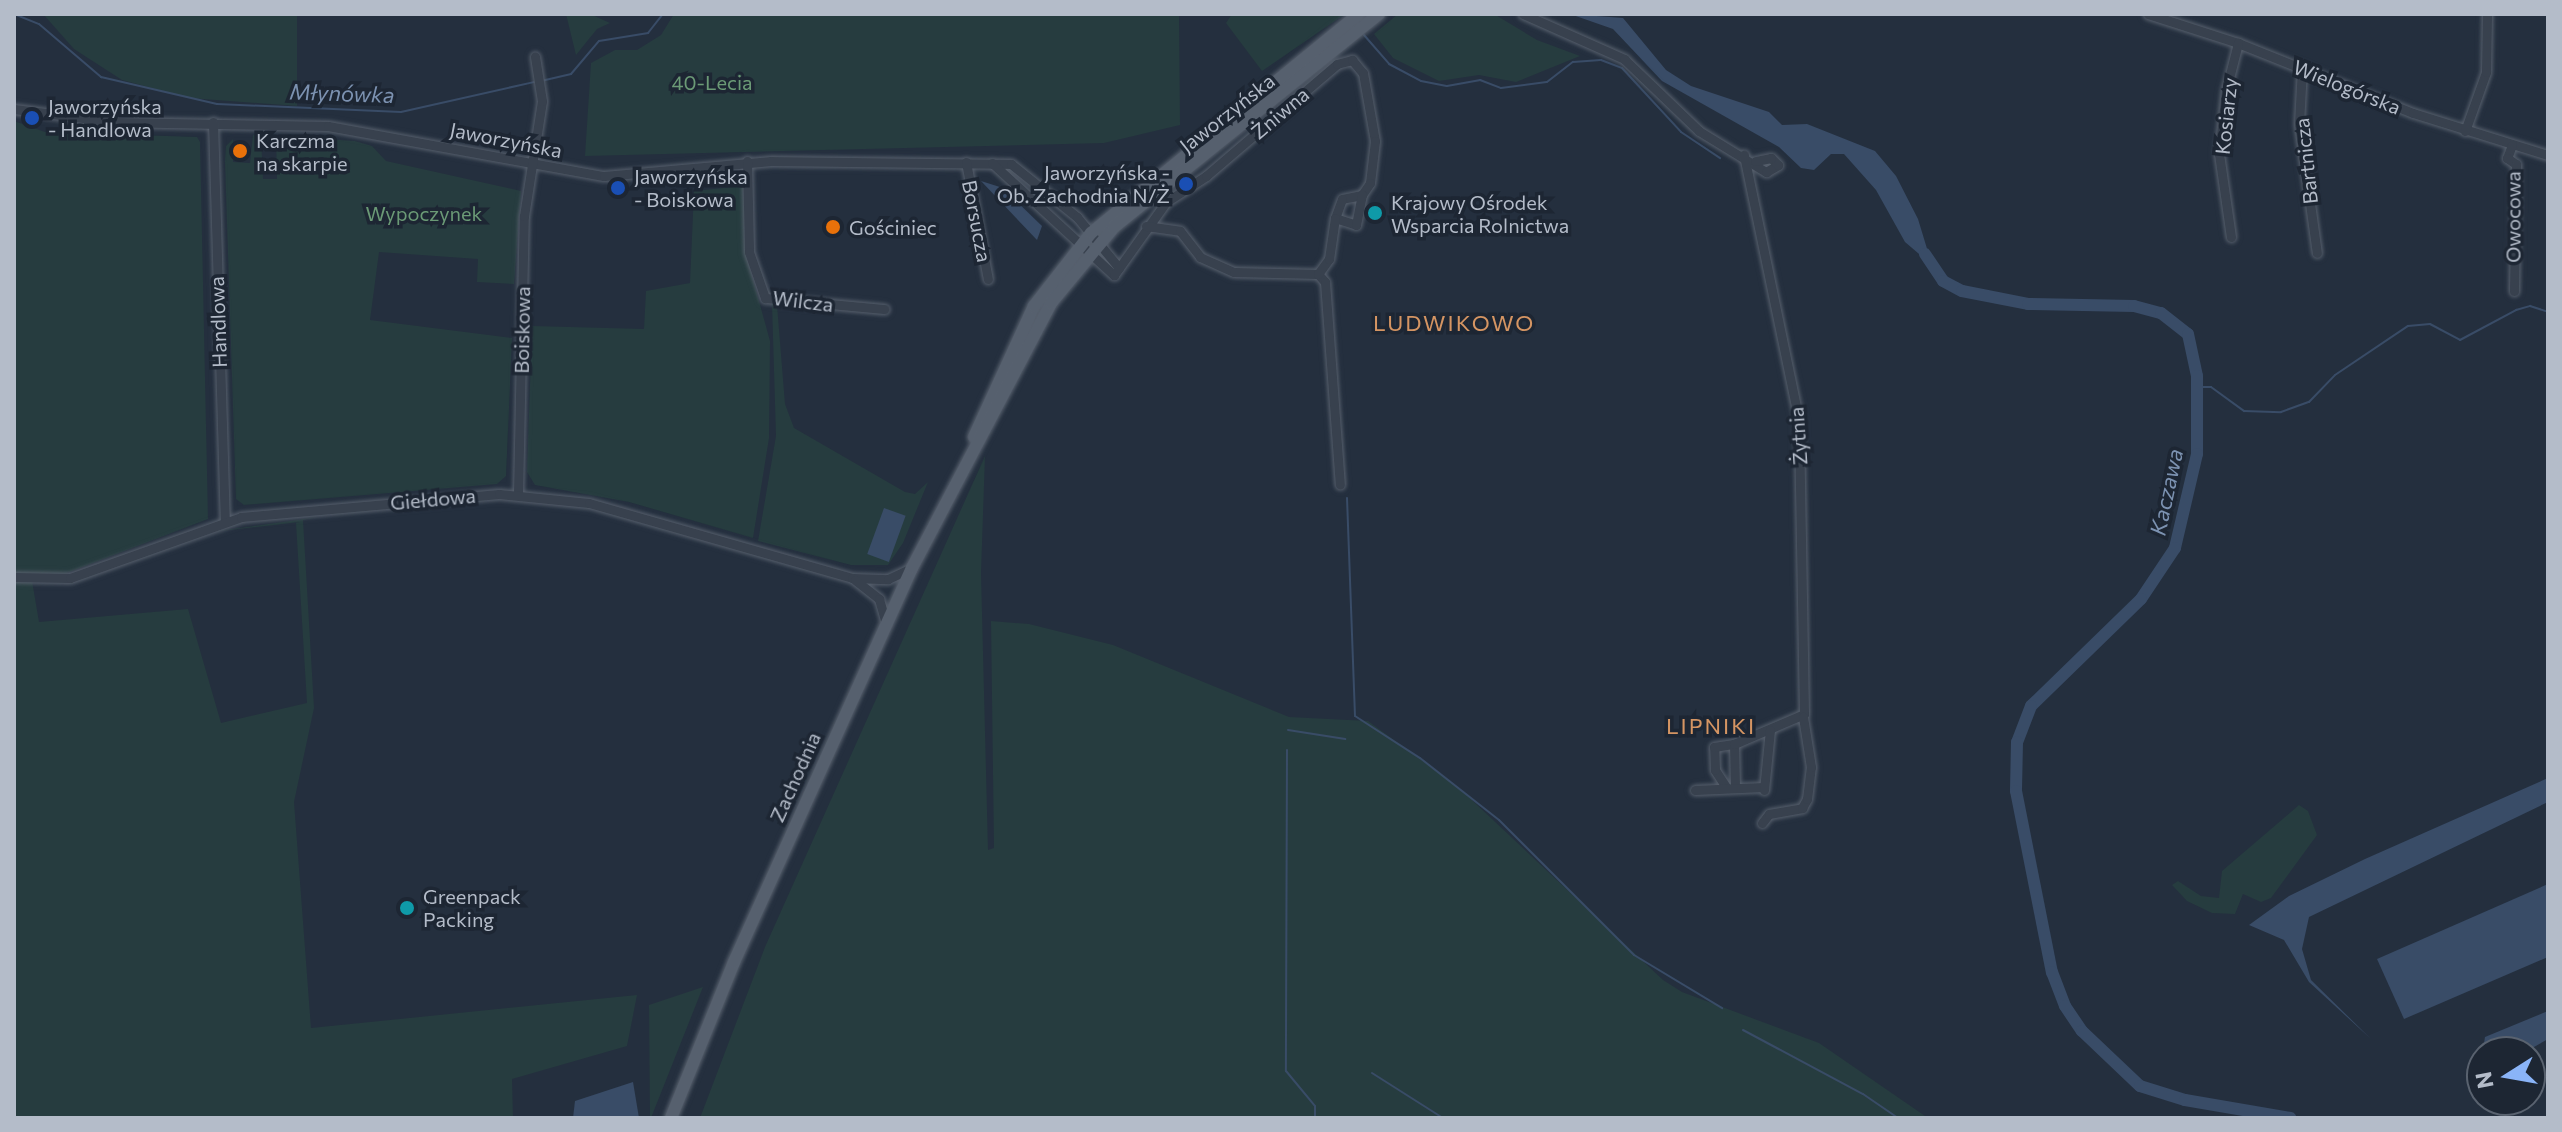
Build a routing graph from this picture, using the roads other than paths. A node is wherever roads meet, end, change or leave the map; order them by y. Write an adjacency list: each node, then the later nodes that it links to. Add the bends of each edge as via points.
1 (1379, 14): 5 (main road, Jaworzyńska)
2 (1523, 14): 13 (street, via 1624,59 1699,131)
3 (2148, 14): 6 (street, Wielogórska)
4 (2487, 14): 11 (street, via 2486,72)
5 (1358, 24): 23 (main road, Jaworzyńska)
6 (2238, 43): 8 (street, Wielogórska); 22 (street, Kosiarzy, via 2219,154)
7 (535, 57): 18 (street, Boiskowa, via 540,81)
8 (2302, 68): 11 (street, Wielogórska); 24 (street, Bartnicza, via 2299,124)
9 (14, 109): 10 (street, Jaworzyńska, via 114,122)
10 (213, 122): 18 (street, Jaworzyńska, via 360,130); 31 (street, Handlowa)
11 (2465, 131): 12 (street, Wielogórska)
12 (2512, 145): 14 (street, Wielogórska); 27 (street, Owocowa, via 2507,158 2516,164)
13 (1744, 155): 16 (street); 36 (street, Żytnia, via 1799,421)
14 (2548, 155)
15 (747, 161): 17 (street, Jaworzyńska); 18 (street, Jaworzyńska, via 621,176); 28 (street, Wilcza, via 749,252 765,298)
16 (1755, 161)
17 (966, 162): 23 (street, Jaworzyńska, via 992,163); 26 (street, Borsucza)
18 (530, 166): 30 (street, Boiskowa, via 524,216)
19 (1362, 195): 20 (street, via 1342,199); 20 (street, Żniwna, via 1356,225); 21 (street, Żniwna, via 1370,183 1375,141 1363,73 1345,60 1206,176 1166,202)
20 (1335, 218): 25 (street, via 1329,259)
21 (1146, 226): 23 (street, Żniwna, via 1116,271); 25 (street, via 1180,231 1200,257 1234,272)
22 (2231, 237)
23 (1090, 242): 32 (main road, Zachodnia, via 1051,303)
24 (2317, 253)
25 (1318, 274): 29 (street, via 1325,282)
26 (988, 279)
27 (2514, 291)
28 (884, 309)
29 (1340, 484)
30 (518, 494): 31 (street, Giełdowa); 34 (street, Giełdowa, via 612,508)
31 (225, 521): 33 (street, Giełdowa, via 70,578)
32 (912, 568): 34 (street, Giełdowa, via 885,579); 35 (main road, Zachodnia)
33 (14, 577)
34 (852, 578): 35 (street, Giełdowa, via 875,595)
35 (886, 625): 42 (main road, Zachodnia, via 739,949)
36 (1802, 718): 37 (street); 41 (street, Żytnia, via 1811,767 1807,799 1796,811 1769,814)
37 (1770, 730): 38 (street); 39 (street, via 1764,790)
38 (1734, 744): 39 (street); 39 (street, via 1714,747 1715,770)
39 (1730, 787): 40 (street)
40 (1695, 790)
41 (1762, 823)
42 (671, 1118)

